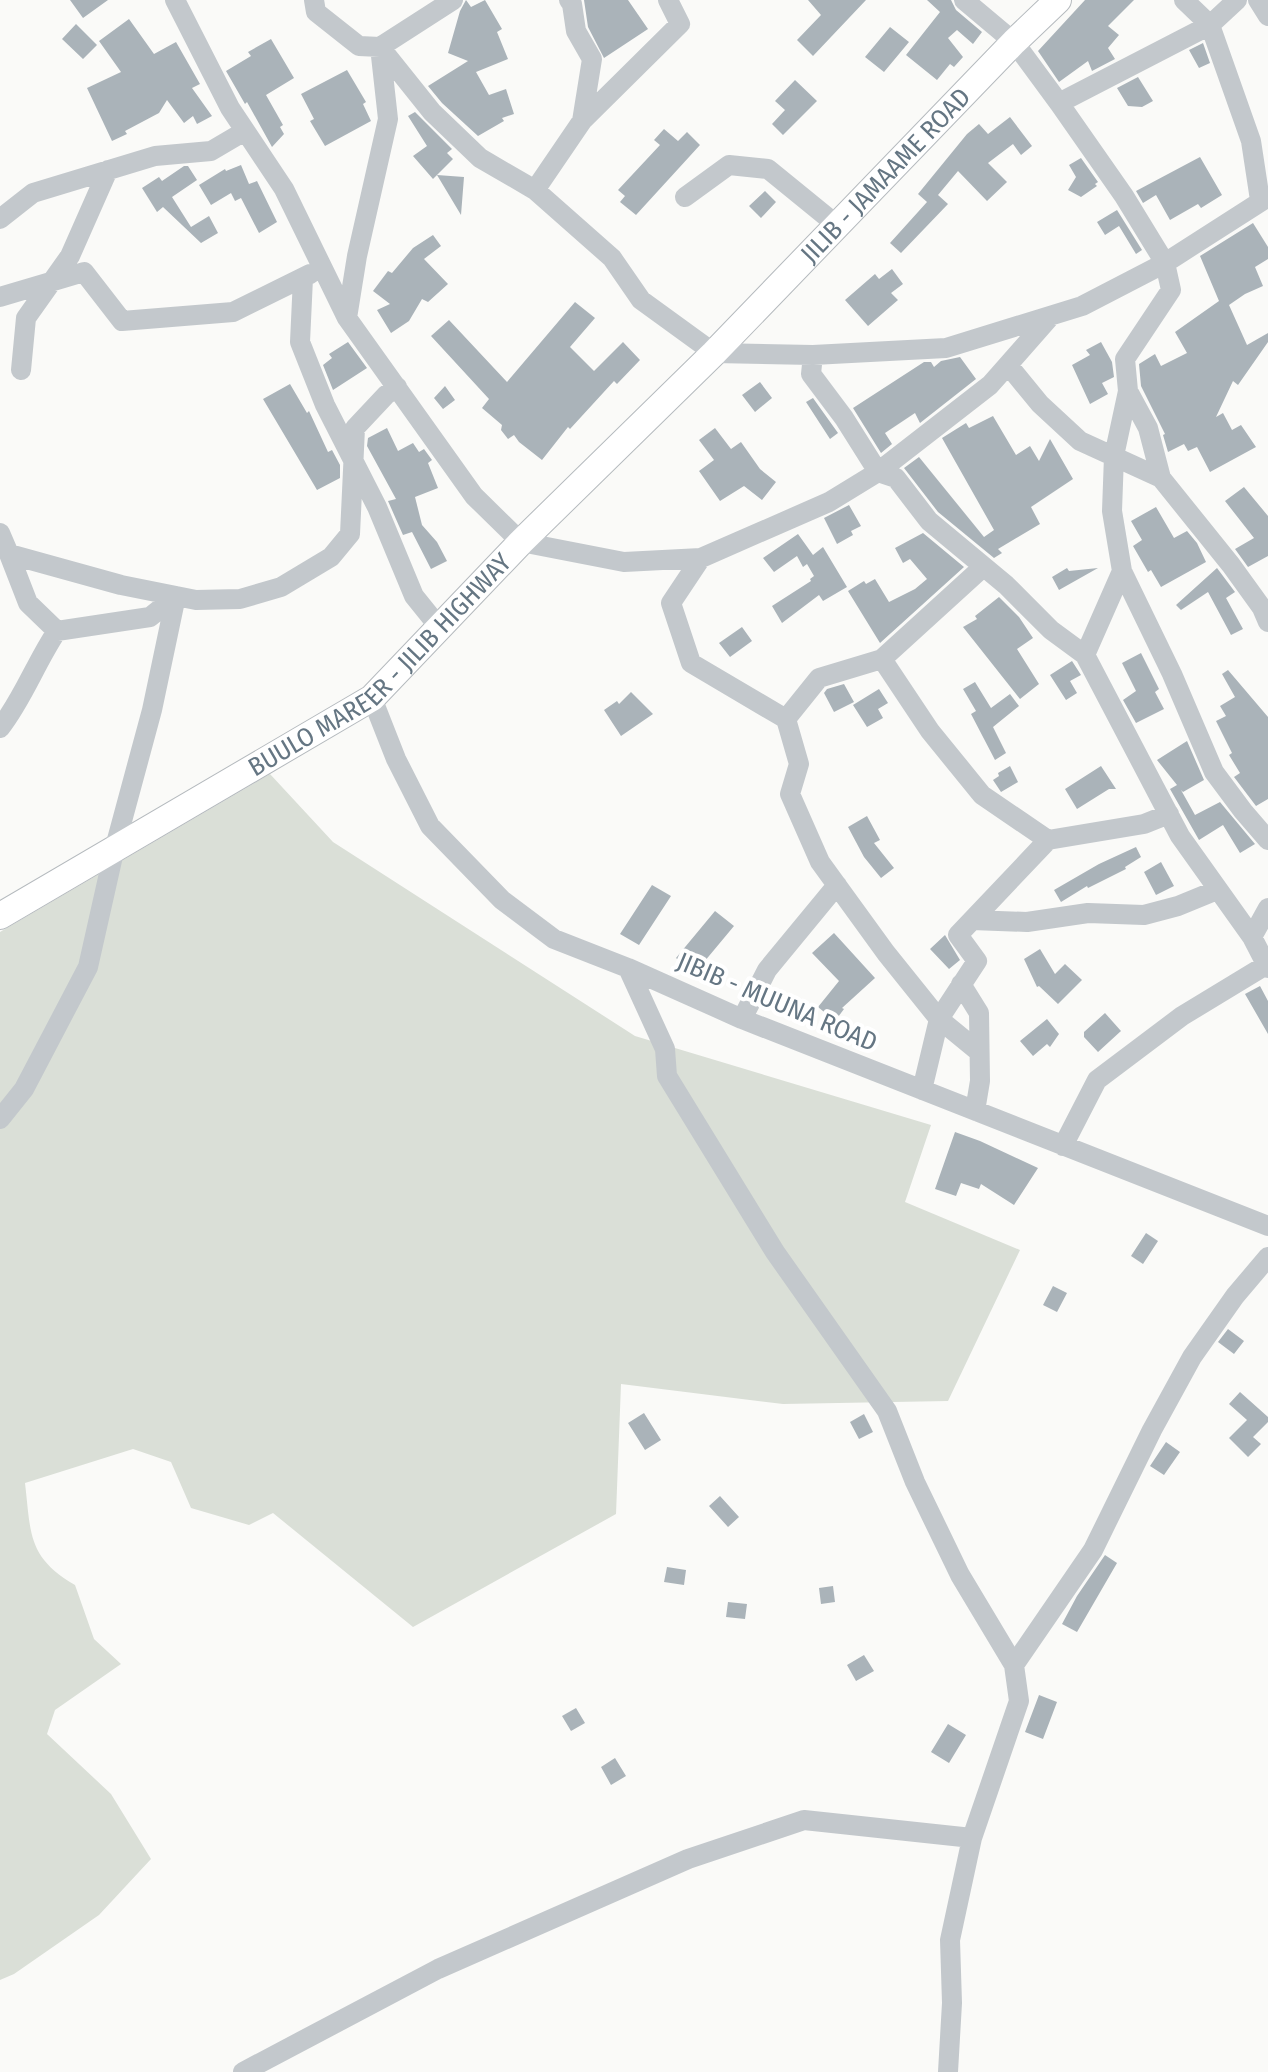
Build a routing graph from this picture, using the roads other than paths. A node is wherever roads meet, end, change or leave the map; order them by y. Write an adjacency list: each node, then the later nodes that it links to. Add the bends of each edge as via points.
1 (175, 0): 17 (street)
2 (314, 0): 14 (street, via 316,12 359,46)
3 (453, 0): 14 (street)
4 (569, 0): 16 (street, via 576,31 592,59)
5 (668, 0): 16 (street, via 680,24)
6 (964, 0): 13 (street)
7 (1058, 0): 13 (main road, JILIB - JAMAAME ROAD)
8 (1184, 0): 12 (street)
9 (1237, 0): 12 (street)
10 (1258, 0): 11 (street)
11 (1268, 16)
12 (1210, 25): 15 (street); 21 (street, via 1251,141)
13 (1014, 42): 15 (street); 23 (main road, JILIB - JAMAAME ROAD)
14 (380, 47): 19 (street, via 432,112 480,158); 30 (street, via 388,119)
15 (1059, 103): 24 (street)
16 (582, 121): 19 (street)
17 (245, 131): 18 (street, via 211,151 155,156); 25 (street, via 284,189)
18 (108, 170): 22 (street, via 33,193); 27 (street, via 70,256)
19 (535, 190): 31 (street, via 612,258 641,300)
20 (685, 197): 23 (street, via 729,165 768,169)
21 (1264, 199): 24 (street)
22 (0, 219)
23 (838, 226): 31 (main road, JILIB - JAMAAME ROAD)
24 (1165, 263): 29 (street); 36 (street, via 1171,290 1125,359)
25 (323, 268): 26 (street); 30 (street)
26 (303, 278): 27 (street, via 233,312 122,321 84,272); 38 (street, via 300,342)
27 (51, 282): 28 (street); 34 (street, via 26,318)
28 (0, 297)
29 (1050, 317): 32 (street, via 946,348); 33 (street)
30 (347, 318): 35 (street)
31 (714, 353): 32 (street); 42 (main road, BUULO MAREER - JILIB HIGHWAY)
32 (813, 355): 39 (street, via 811,374)
33 (1008, 365): 37 (street, via 1080,441); 39 (street, via 990,385)
34 (21, 370)
35 (397, 387): 38 (street, via 355,428); 42 (street, via 474,496)
36 (1128, 391): 37 (street); 40 (street, via 1148,428)
37 (1114, 456): 40 (street); 46 (street, via 1112,511)
38 (352, 459): 47 (street, via 350,534 331,557 281,587 240,599); 49 (street, via 414,596)
39 (878, 472): 44 (street, via 829,502); 45 (street, via 896,478 929,521)
40 (1161, 478): 48 (street, via 1231,565)
41 (0, 533): 43 (street)
42 (521, 542): 44 (street, via 624,562); 49 (main road, BUULO MAREER - JILIB HIGHWAY)
43 (9, 554): 47 (street); 50 (street, via 28,603)
44 (701, 558): 54 (street, via 671,603 691,663)
45 (983, 567): 51 (street); 52 (street)
46 (1122, 571): 51 (street); 58 (street, via 1214,772)
47 (176, 596): 50 (street, via 150,617); 59 (street)
48 (1268, 622)
49 (439, 627): 53 (main road, BUULO MAREER - JILIB HIGHWAY)
50 (57, 631): 55 (street)
51 (1085, 655): 56 (street)
52 (882, 659): 54 (street, via 819,678); 57 (street, via 982,795)
53 (372, 698): 59 (main road, BUULO MAREER - JILIB HIGHWAY); 67 (street, JIBIB - MUUNA ROAD, via 430,826 502,900 554,939)
54 (786, 719): 60 (street, via 799,764 790,794 820,862)
55 (0, 728)
56 (1169, 814): 57 (street, via 1144,824); 61 (street)
57 (1048, 840): 64 (street)
58 (1268, 840)
59 (115, 847): 63 (main road, BUULO MAREER - JILIB HIGHWAY); 74 (street, via 88,967 24,1089)
60 (837, 885): 69 (street, via 767,970); 70 (street)
61 (1217, 890): 64 (street, via 1144,915); 65 (street)
62 (1268, 908): 65 (street)
63 (0, 916)
64 (972, 920): 68 (street, via 958,935 977,961)
65 (1252, 937): 66 (street)
66 (1267, 966): 75 (street, via 1182,1016 1097,1080)
67 (628, 968): 69 (street, JIBIB - MUUNA ROAD); 80 (street, via 665,1049 667,1076 775,1252 887,1411 960,1575)
68 (961, 984): 70 (street); 71 (street, via 979,1013)
69 (742, 1019): 72 (street, JIBIB - MUUNA ROAD)
70 (939, 1019): 71 (street); 72 (street)
71 (978, 1051): 73 (street)
72 (922, 1090): 73 (street, JIBIB - MUUNA ROAD)
73 (975, 1111): 75 (street, JIBIB - MUUNA ROAD)
74 (0, 1119)
75 (1063, 1146): 77 (street, JIBIB - MUUNA ROAD)
76 (1268, 1207): 77 (street)
77 (1234, 1213): 78 (street, JIBIB - MUUNA ROAD)
78 (1268, 1226)
79 (1268, 1257): 80 (street, via 1192,1357 1093,1550)
80 (1014, 1665): 81 (street, via 1019,1701)
81 (972, 1838): 82 (street, via 804,1820 688,1859 438,1969); 83 (street, via 950,1940)
82 (243, 2072)
83 (948, 2072)

